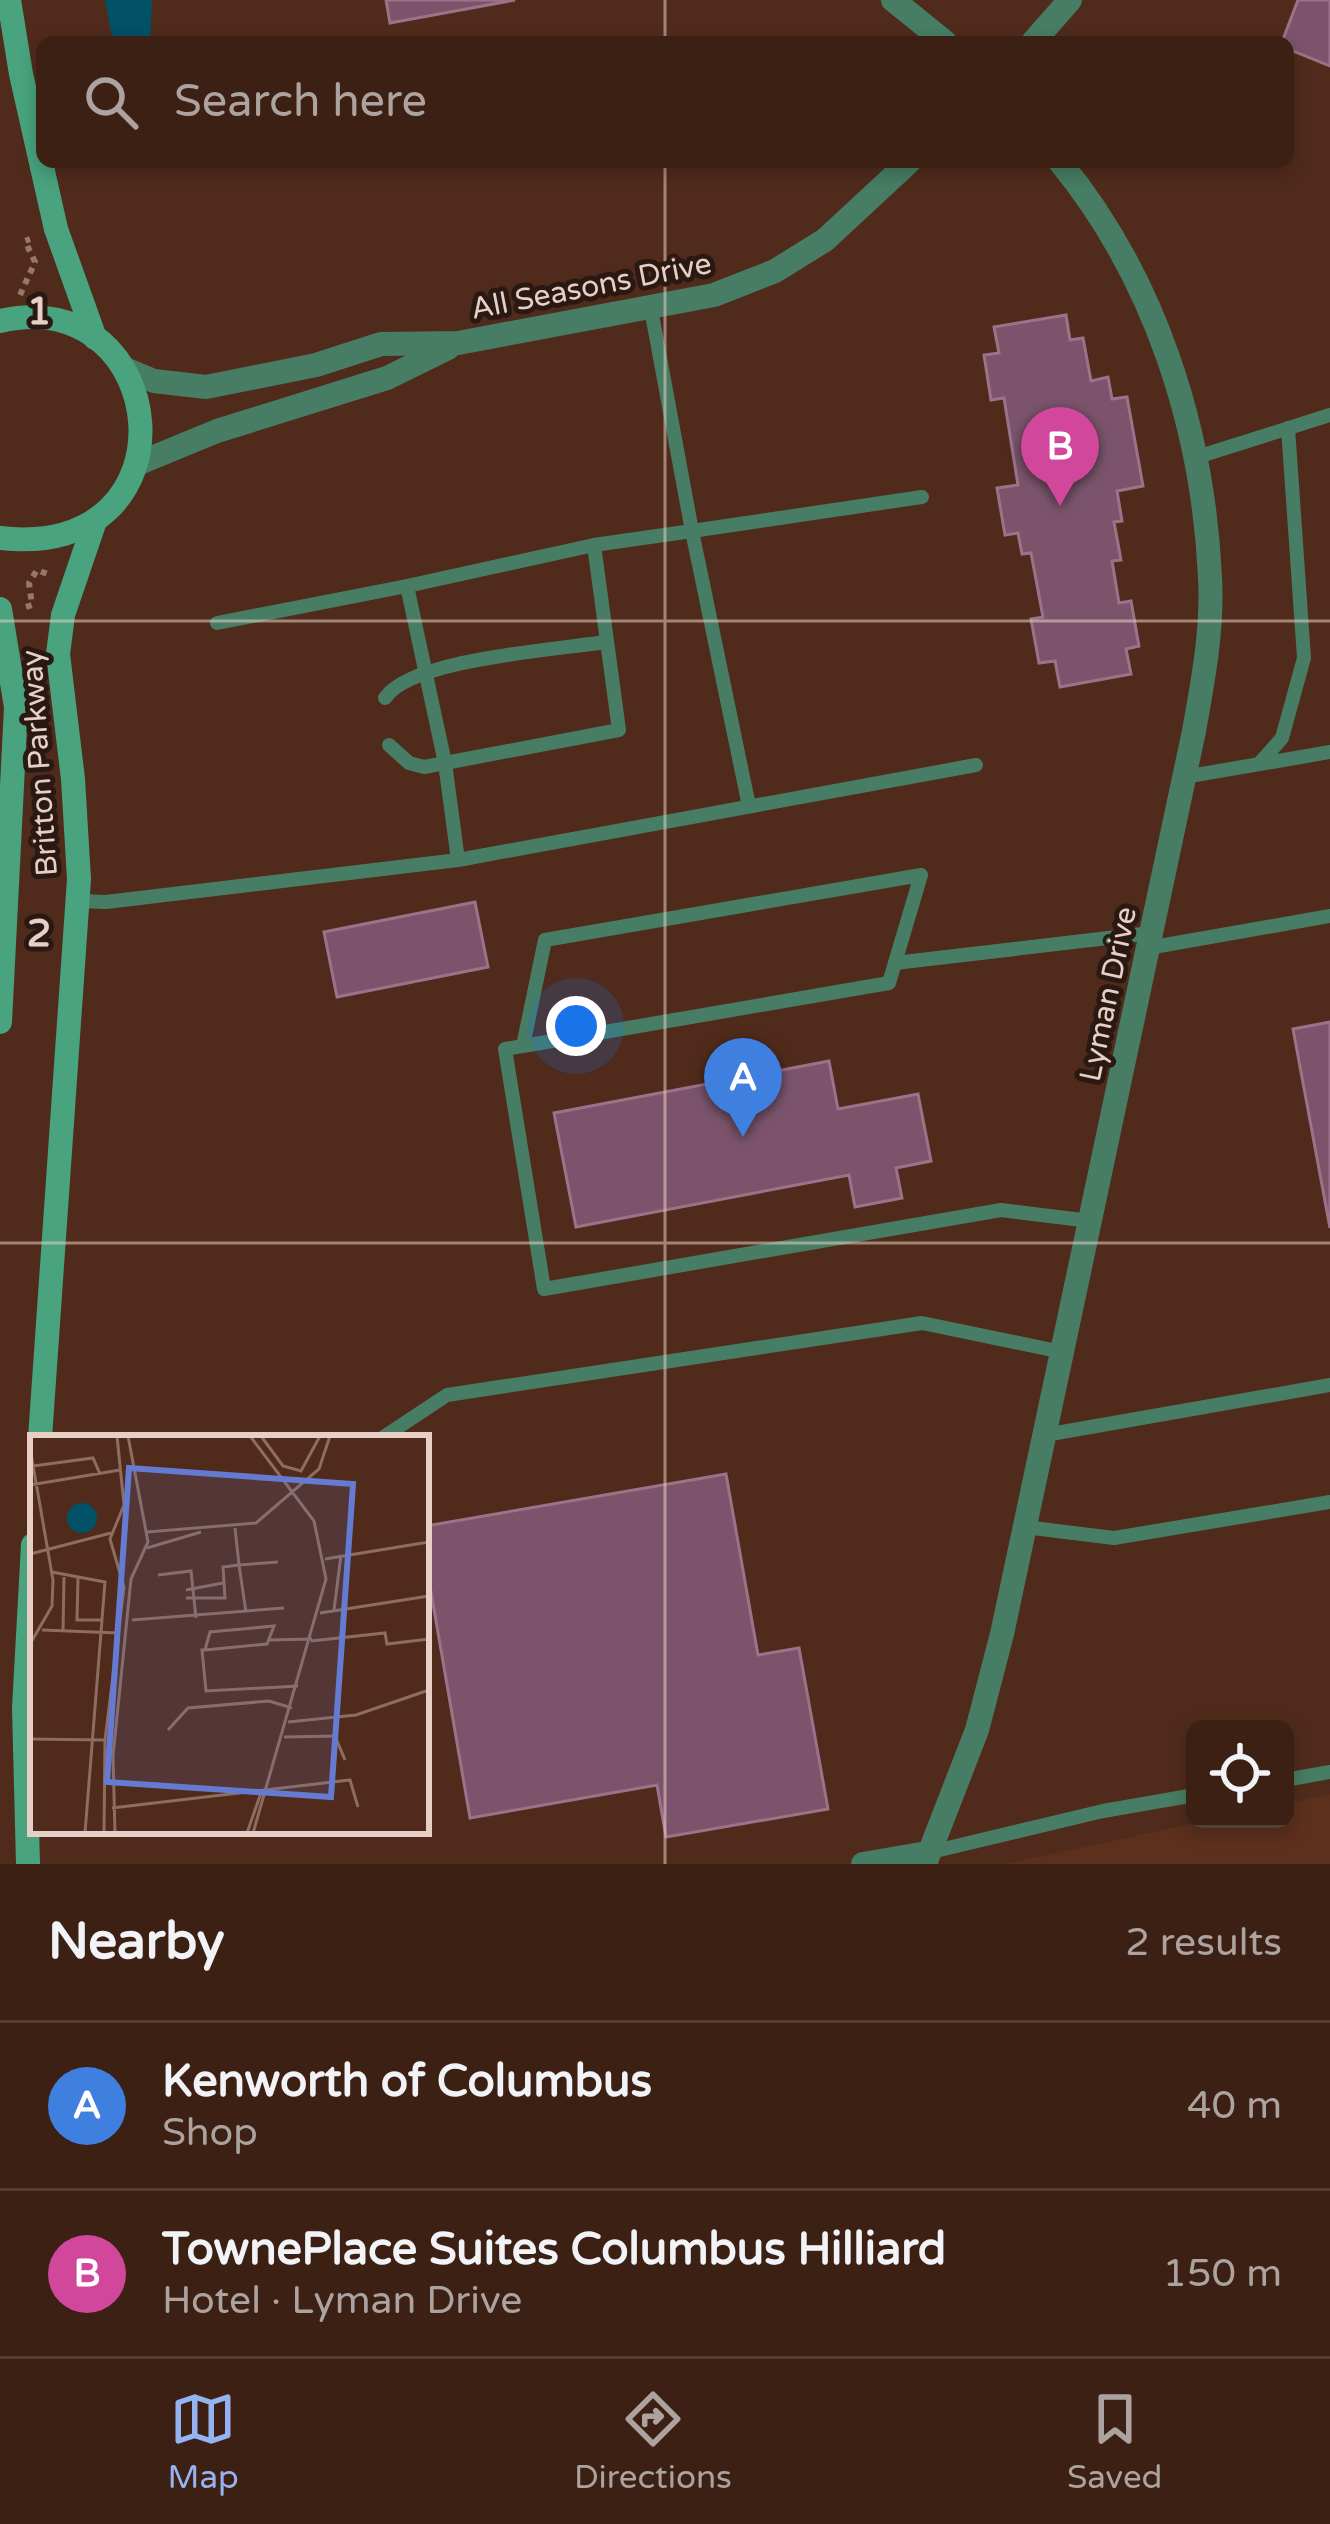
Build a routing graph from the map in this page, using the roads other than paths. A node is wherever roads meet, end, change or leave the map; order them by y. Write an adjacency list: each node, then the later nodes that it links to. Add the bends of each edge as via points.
1 (9, 0): 6 (main road)
2 (893, 0): 4 (street)
3 (1070, 0): 5 (street)
4 (938, 36)
5 (1038, 36)
6 (36, 140)
7 (42, 168): 12 (main road)
8 (903, 168): 10 (street, All Seasons Drive, via 825,240 775,271)
9 (1064, 168): 17 (street, Lyman Drive, via 1150,305)
10 (651, 309): 13 (street, All Seasons Drive); 21 (lane)
11 (0, 321): 12 (main road, via 45,318)
12 (95, 338): 14 (main road)
13 (458, 343): 14 (street, All Seasons Drive, via 381,344 206,387); 18 (street, All Seasons Drive, via 387,378)
14 (125, 369): 18 (main road, via 140,416)
15 (1330, 415): 16 (lane)
16 (1288, 428): 17 (lane); 33 (lane, via 1304,658 1282,738)
17 (1195, 458): 35 (street, Lyman Drive, via 1209,622)
18 (136, 464): 20 (main road, via 121,496)
19 (922, 497): 21 (lane)
20 (95, 521): 22 (main road, via 33,542); 38 (main road, Britton Parkway, via 62,615 58,655)
21 (692, 531): 23 (lane); 36 (lane)
22 (0, 538)
23 (594, 545): 24 (lane); 27 (lane)
24 (407, 586): 26 (lane); 28 (lane)
25 (9, 609): 42 (main road, Britton Parkway, via 16,707)
26 (217, 623)
27 (605, 642): 28 (lane); 32 (lane, via 619,730)
28 (426, 670): 29 (lane); 32 (lane)
29 (385, 698)
30 (389, 745): 32 (lane, via 409,763)
31 (1330, 752): 33 (lane)
32 (445, 763): 37 (lane)
33 (1259, 764): 35 (lane)
34 (976, 765): 36 (lane)
35 (1184, 777): 40 (street, Lyman Drive)
36 (749, 806): 37 (lane)
37 (458, 860): 38 (lane)
38 (78, 901): 48 (main road, Britton Parkway)
39 (1330, 916): 40 (lane)
40 (1150, 941): 41 (lane); 45 (street, Lyman Drive)
41 (895, 963): 44 (lane, via 889,983); 44 (lane, via 921,875 545,940)
42 (1, 980): 43 (main road, Britton Parkway)
43 (0, 1022)
44 (523, 1046): 45 (lane, via 505,1049 544,1289 1001,1210)
45 (1090, 1221): 46 (street, Lyman Drive)
46 (1062, 1352): 49 (lane, via 922,1323 447,1396); 50 (street, Lyman Drive)
47 (1330, 1385): 50 (lane)
48 (40, 1435)
49 (387, 1435)
50 (1045, 1435): 52 (street, Lyman Drive)
51 (1330, 1502): 52 (lane, via 1114,1538)
52 (1025, 1527): 57 (street, Lyman Drive, via 977,1730)
53 (30, 1599): 58 (main road)
54 (1330, 1772): 55 (lane)
55 (1294, 1778)
56 (1186, 1797): 57 (lane, via 1103,1811)
57 (923, 1860): 59 (street)
58 (28, 1864)
59 (862, 1864)

